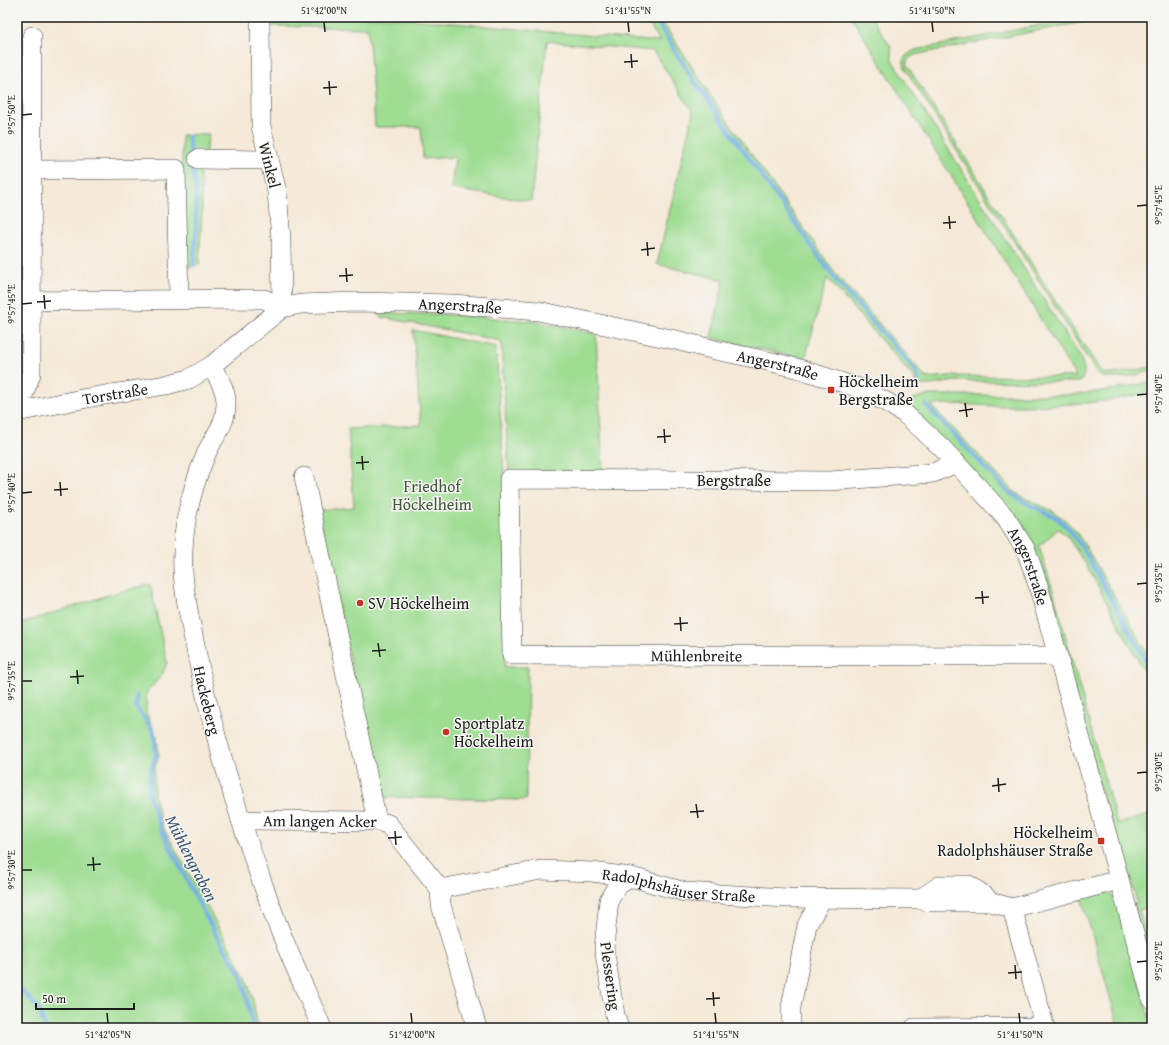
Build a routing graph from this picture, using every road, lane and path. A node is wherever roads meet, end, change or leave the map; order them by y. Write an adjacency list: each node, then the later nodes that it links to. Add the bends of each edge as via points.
1 (260, 21): 4 (street, Winkel, via 261,126)
2 (32, 36): 5 (street)
3 (198, 160): 4 (street)
4 (269, 160): 8 (street, Winkel, via 277,192 281,238)
5 (24, 172): 6 (street, via 176,170); 7 (street)
6 (179, 299): 7 (street); 8 (street, via 264,299)
7 (24, 301): 10 (street, via 32,374)
8 (282, 308): 9 (street, Angerstraße); 11 (street, Angerstraße, via 301,304 356,302 453,304 538,312 768,361 859,388 905,414)
9 (211, 366): 10 (street, Torstraße, via 189,379 166,385); 15 (street, Hackeberg, via 219,378 227,402 223,424 206,453 192,490 184,531 183,570 200,671)
10 (21, 401)
11 (956, 463): 13 (street, Bergstraße, via 933,473 830,481); 14 (street, Angerstraße, via 1005,517 1026,550)
12 (304, 477): 16 (street)
13 (509, 479): 14 (street, Mühlenbreite, via 512,655)
14 (1058, 656): 19 (street, Angerstraße)
15 (240, 820): 16 (street, Am langen Acker); 28 (street, Hackeberg, via 274,916)
16 (377, 821): 20 (street, Am langen Acker, via 388,824)
17 (592, 872): 18 (street, Radolphshäuser Straße); 20 (street, Radolphshäuser Straße, via 541,870); 22 (street)
18 (631, 877): 21 (street, Radolphshäuser Straße, via 686,892); 22 (street, via 617,886)
19 (1119, 880): 24 (street, Radolphshäuser Straße); 26 (street, Angerstraße)
20 (440, 889): 29 (street, via 441,905)
21 (786, 898): 23 (street, Radolphshäuser Straße); 25 (street)
22 (608, 900): 30 (street, Plessering, via 604,948)
23 (821, 900): 24 (street, Radolphshäuser Straße, via 920,899 941,885 970,885 990,902); 25 (street)
24 (1012, 908): 27 (street)
25 (807, 925): 31 (street, via 792,1007)
26 (1152, 1000)
27 (1045, 1027): 32 (street)
28 (322, 1028)
29 (477, 1028)
30 (619, 1028)
31 (791, 1028)
32 (914, 1028)

